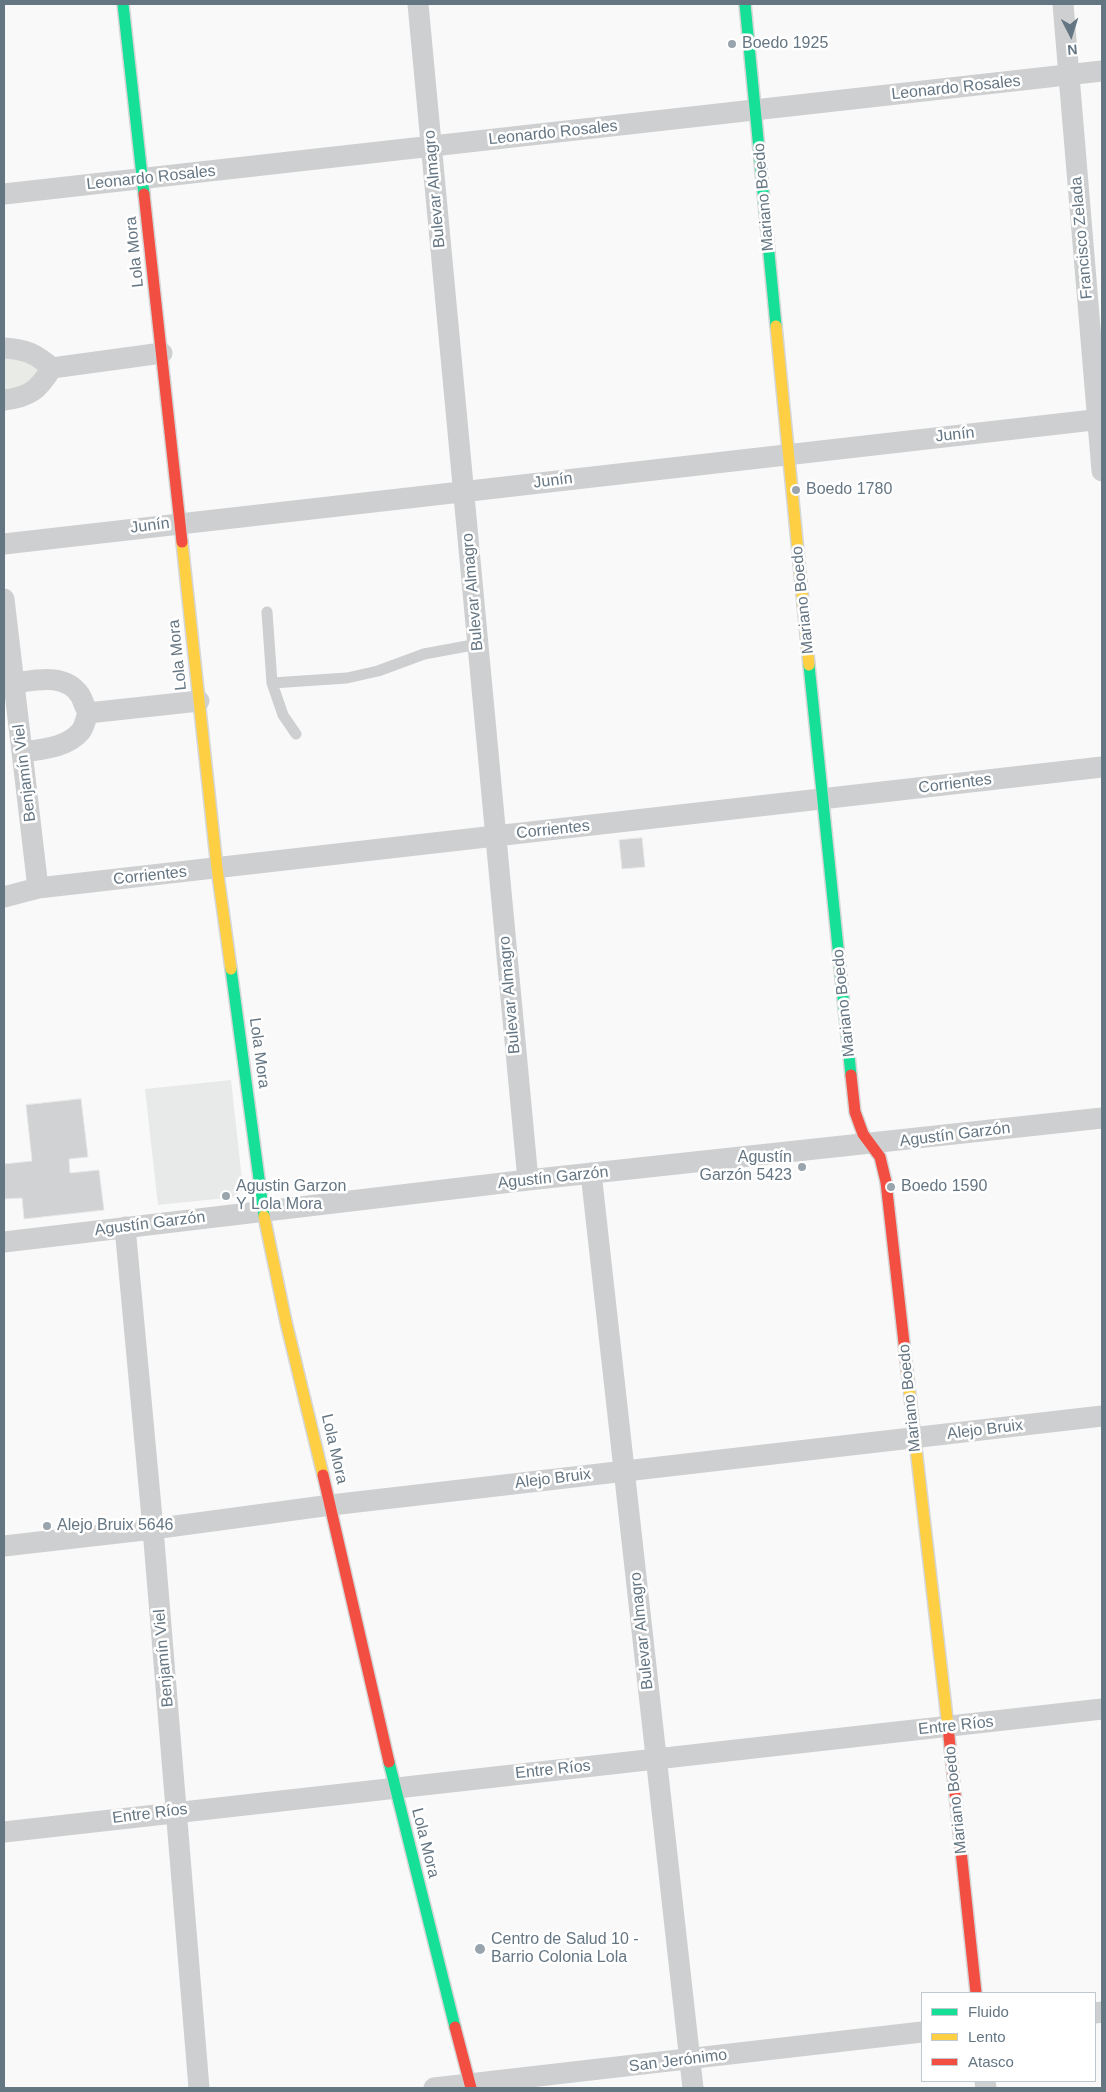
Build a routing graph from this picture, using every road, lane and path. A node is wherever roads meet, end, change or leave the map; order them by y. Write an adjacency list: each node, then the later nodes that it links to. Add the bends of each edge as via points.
1 (123, 4): 9 (street, Lola Mora)
2 (418, 4): 8 (street, Bulevar Almagro)
3 (745, 4): 7 (street, Mariano Boedo)
4 (1063, 4): 6 (street, Francisco Zelada)
5 (1102, 71): 6 (street, Leonardo Rosales)
6 (1068, 75): 7 (street, Leonardo Rosales); 15 (street, Francisco Zelada)
7 (756, 110): 8 (street, Leonardo Rosales); 16 (street, Mariano Boedo)
8 (431, 146): 9 (street, Leonardo Rosales); 18 (street, Bulevar Almagro)
9 (144, 179): 10 (street, Leonardo Rosales); 12 (street, Lola Mora)
10 (4, 194)
11 (4, 348): 13 (street, via 27,351)
12 (162, 353): 13 (street); 19 (street, Lola Mora)
13 (52, 368): 14 (street, via 32,393)
14 (4, 400)
15 (1100, 420): 16 (street, Junín); 17 (street, Francisco Zelada)
16 (788, 454): 18 (street, Junín); 31 (street, Mariano Boedo)
17 (1102, 471)
18 (464, 491): 19 (street, Junín); 23 (street, Bulevar Almagro)
19 (179, 523): 20 (street, Junín); 26 (street, Lola Mora)
20 (4, 544)
21 (4, 599): 24 (street, Benjamín Viel)
22 (267, 612): 25 (lane)
23 (478, 644): 25 (lane, via 424,654 378,671 347,678); 32 (street, Bulevar Almagro)
24 (10, 672): 27 (street, via 68,684 80,695); 29 (street, Benjamín Viel)
25 (272, 683): 28 (lane, via 283,715)
26 (199, 701): 27 (street); 33 (street, Lola Mora)
27 (88, 713): 29 (street, via 82,730 71,740)
28 (296, 734)
29 (22, 752): 34 (street, Benjamín Viel)
30 (1102, 767): 31 (street, Corrientes)
31 (824, 800): 32 (street, Corrientes); 37 (street, Mariano Boedo, via 855,1112 863,1134)
32 (496, 837): 33 (street, Corrientes); 39 (street, Bulevar Almagro)
33 (217, 868): 34 (street, Corrientes); 40 (street, Lola Mora)
34 (38, 888): 35 (street, Corrientes)
35 (4, 897)
36 (1102, 1118): 37 (street, Agustín Garzón)
37 (872, 1144): 38 (street, Agustín Garzón); 44 (street, Mariano Boedo, via 880,1157 886,1182)
38 (591, 1173): 39 (street, Agustín Garzón); 45 (street, Bulevar Almagro)
39 (528, 1180): 40 (street, Agustín Garzón)
40 (263, 1211): 41 (street, Agustín Garzón); 46 (street, Lola Mora)
41 (125, 1227): 42 (street, Agustín Garzón); 47 (street, Benjamín Viel)
42 (4, 1242)
43 (1102, 1416): 44 (street, Alejo Bruix)
44 (914, 1438): 45 (street, Alejo Bruix); 50 (street, Mariano Boedo)
45 (624, 1470): 46 (street, Alejo Bruix); 51 (street, Bulevar Almagro)
46 (331, 1505): 47 (street, Alejo Bruix); 52 (street, Lola Mora)
47 (152, 1529): 48 (street, Alejo Bruix); 53 (street, Benjamín Viel)
48 (4, 1546)
49 (1102, 1710): 50 (street, Entre Ríos)
50 (948, 1727): 51 (street, Entre Ríos); 55 (street, Mariano Boedo)
51 (656, 1759): 52 (street, Entre Ríos); 57 (street, Bulevar Almagro)
52 (394, 1788): 53 (street, Entre Ríos); 58 (street, Lola Mora)
53 (177, 1811): 54 (street, Entre Ríos); 59 (street, Benjamín Viel)
54 (4, 1832)
55 (976, 1992)
56 (921, 2032): 57 (street, San Jerónimo)
57 (690, 2060): 58 (street, San Jerónimo); 61 (street, Bulevar Almagro)
58 (471, 2086): 60 (street, San Jerónimo)
59 (200, 2088)
60 (434, 2088)
61 (693, 2088)

